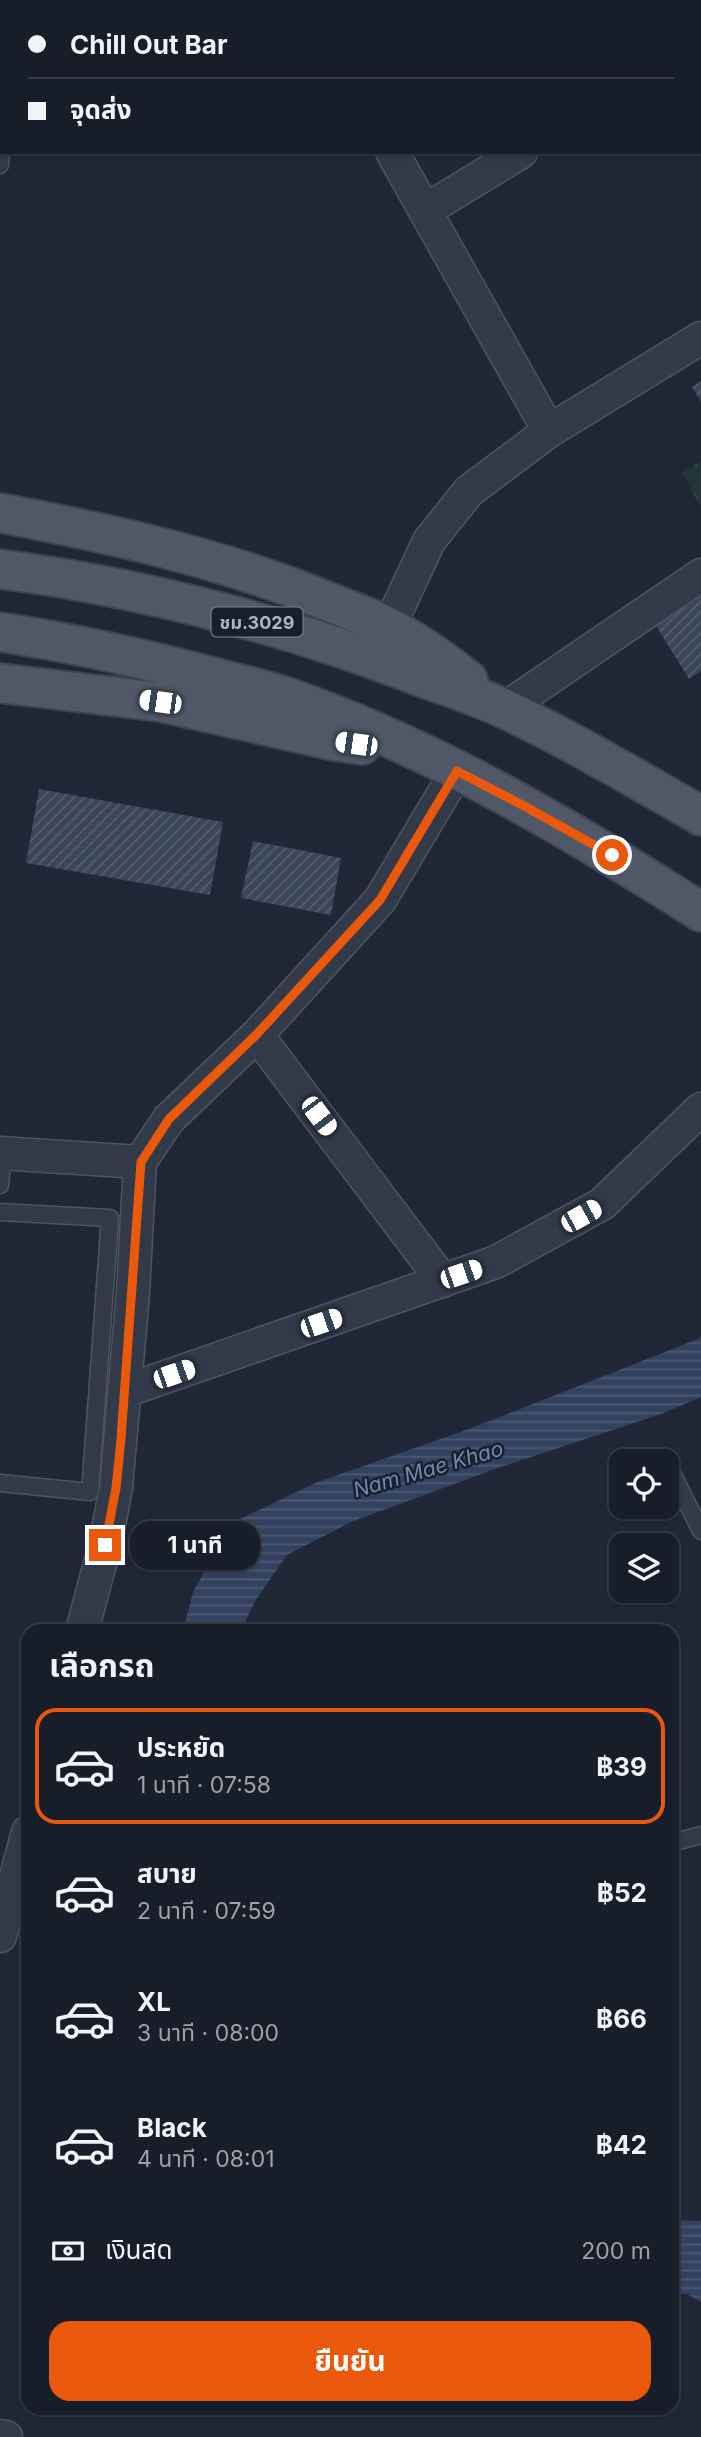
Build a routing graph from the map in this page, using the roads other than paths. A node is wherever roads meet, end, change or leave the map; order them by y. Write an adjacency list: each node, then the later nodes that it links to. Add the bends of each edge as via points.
1 (393, 154): 3 (street)
2 (518, 154): 3 (street)
3 (426, 210): 5 (street)
4 (701, 338): 5 (street)
5 (549, 431): 9 (street, via 469,491 429,541)
6 (0, 513): 9 (main road, via 174,549 267,577)
7 (0, 569): 12 (main road, ชม.3029, via 137,590 225,612)
8 (701, 575): 12 (street)
9 (389, 627): 12 (main road, via 448,664)
10 (0, 632): 13 (main road, via 178,668 282,696)
11 (0, 683): 13 (main road, via 160,702 334,741)
12 (504, 709): 15 (main road, ชม.3029)
13 (423, 753): 14 (main road)
14 (457, 771): 16 (main road, via 612,855); 17 (street, via 380,900)
15 (701, 816)
16 (701, 912)
17 (257, 1034): 20 (street, via 169,1119); 23 (street)
18 (701, 1109): 23 (street, via 602,1204 496,1262)
19 (2, 1153): 20 (street); 21 (lane)
20 (141, 1162): 24 (street)
21 (0, 1185)
22 (0, 1212): 25 (lane, via 110,1218 90,1492)
23 (443, 1281): 24 (street)
24 (125, 1391): 28 (street, via 116,1488)
25 (0, 1483)
26 (679, 1487): 27 (lane)
27 (701, 1531)
28 (84, 1624)
29 (701, 1835): 30 (lane)
30 (679, 1841)
31 (21, 1858): 32 (street)
32 (0, 1936)
33 (0, 2436): 34 (street)
34 (6, 2437)

